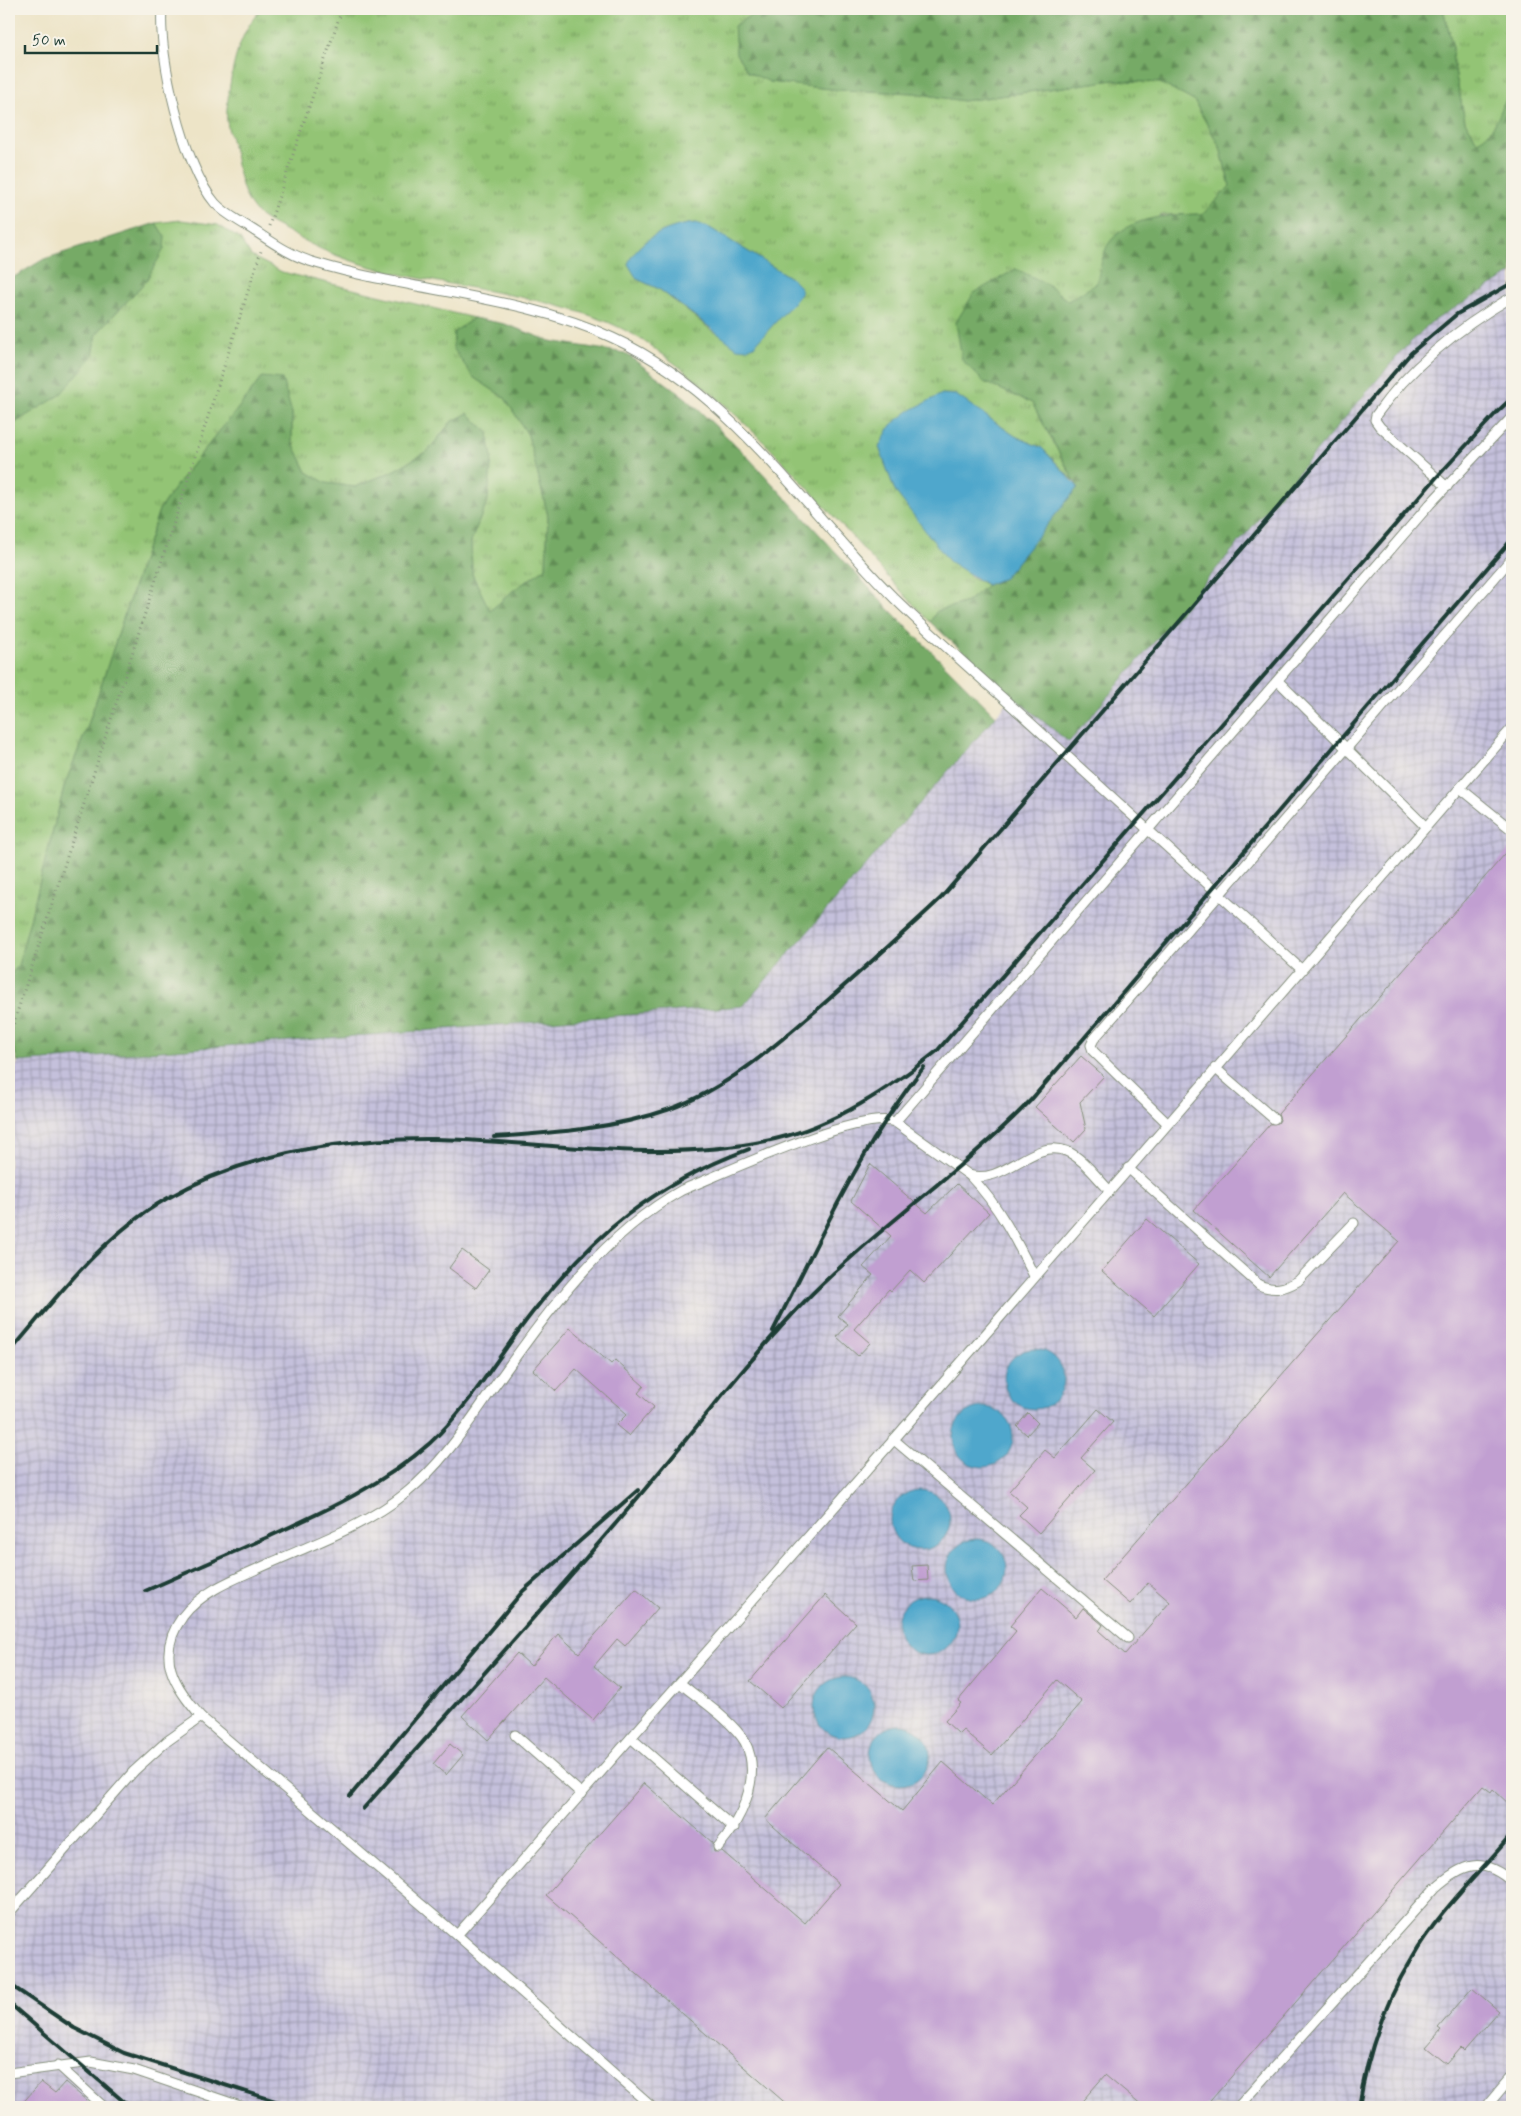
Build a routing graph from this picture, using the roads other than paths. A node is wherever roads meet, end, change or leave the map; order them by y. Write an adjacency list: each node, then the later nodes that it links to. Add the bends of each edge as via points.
1 (162, 9): 12 (lane, via 167,76 200,181 215,204 265,239 316,263 530,310 587,326 659,364 741,431 896,600)
2 (1512, 297): 4 (lane, via 1436,350 1376,416 1380,427)
3 (1512, 417): 4 (lane)
4 (1447, 487): 6 (lane)
5 (1512, 558): 8 (lane)
6 (1278, 681): 8 (lane); 12 (lane)
7 (1512, 728): 9 (lane)
8 (1346, 749): 10 (lane); 13 (lane)
9 (1460, 788): 10 (lane); 11 (lane)
10 (1426, 827): 14 (lane)
11 (1512, 830)
12 (1149, 831): 13 (lane); 17 (lane)
13 (1220, 895): 14 (lane); 18 (lane, via 1091,1045 1093,1052)
14 (1301, 969): 15 (lane)
15 (1215, 1068): 16 (lane); 18 (lane)
16 (1274, 1119)
17 (895, 1122): 20 (lane); 27 (lane, via 877,1119 827,1132 682,1190 640,1217 615,1238 534,1331 457,1440 405,1494 370,1517 226,1583 195,1603 174,1632 168,1664 171,1676)
18 (1167, 1123): 19 (lane)
19 (1128, 1168): 21 (lane); 22 (lane, via 1267,1288 1287,1287 1298,1281)
20 (969, 1175): 21 (lane, via 979,1178 996,1175 1042,1151 1054,1149 1073,1155); 23 (lane, via 1001,1213)
21 (1109, 1190): 23 (lane)
22 (1354, 1223)
23 (1034, 1276): 24 (lane)
24 (893, 1439): 25 (lane); 26 (lane)
25 (1128, 1638)
26 (680, 1683): 29 (lane); 31 (lane, via 734,1728 749,1753 751,1777)
27 (201, 1717): 34 (lane, via 166,1742 134,1772); 35 (lane)
28 (515, 1735): 30 (lane)
29 (631, 1738): 30 (lane); 31 (lane)
30 (582, 1794): 35 (lane)
31 (734, 1828): 32 (lane)
32 (718, 1847)
33 (1512, 1882): 42 (lane, via 1486,1866 1467,1866 1449,1875)
34 (9, 1914)
35 (456, 1935): 41 (lane)
36 (58, 2065): 37 (lane); 39 (lane); 40 (lane, via 91,2062 134,2070)
37 (9, 2073)
38 (1512, 2076): 43 (lane)
39 (104, 2107)
40 (243, 2107)
41 (652, 2107)
42 (1238, 2107)
43 (1486, 2107)

